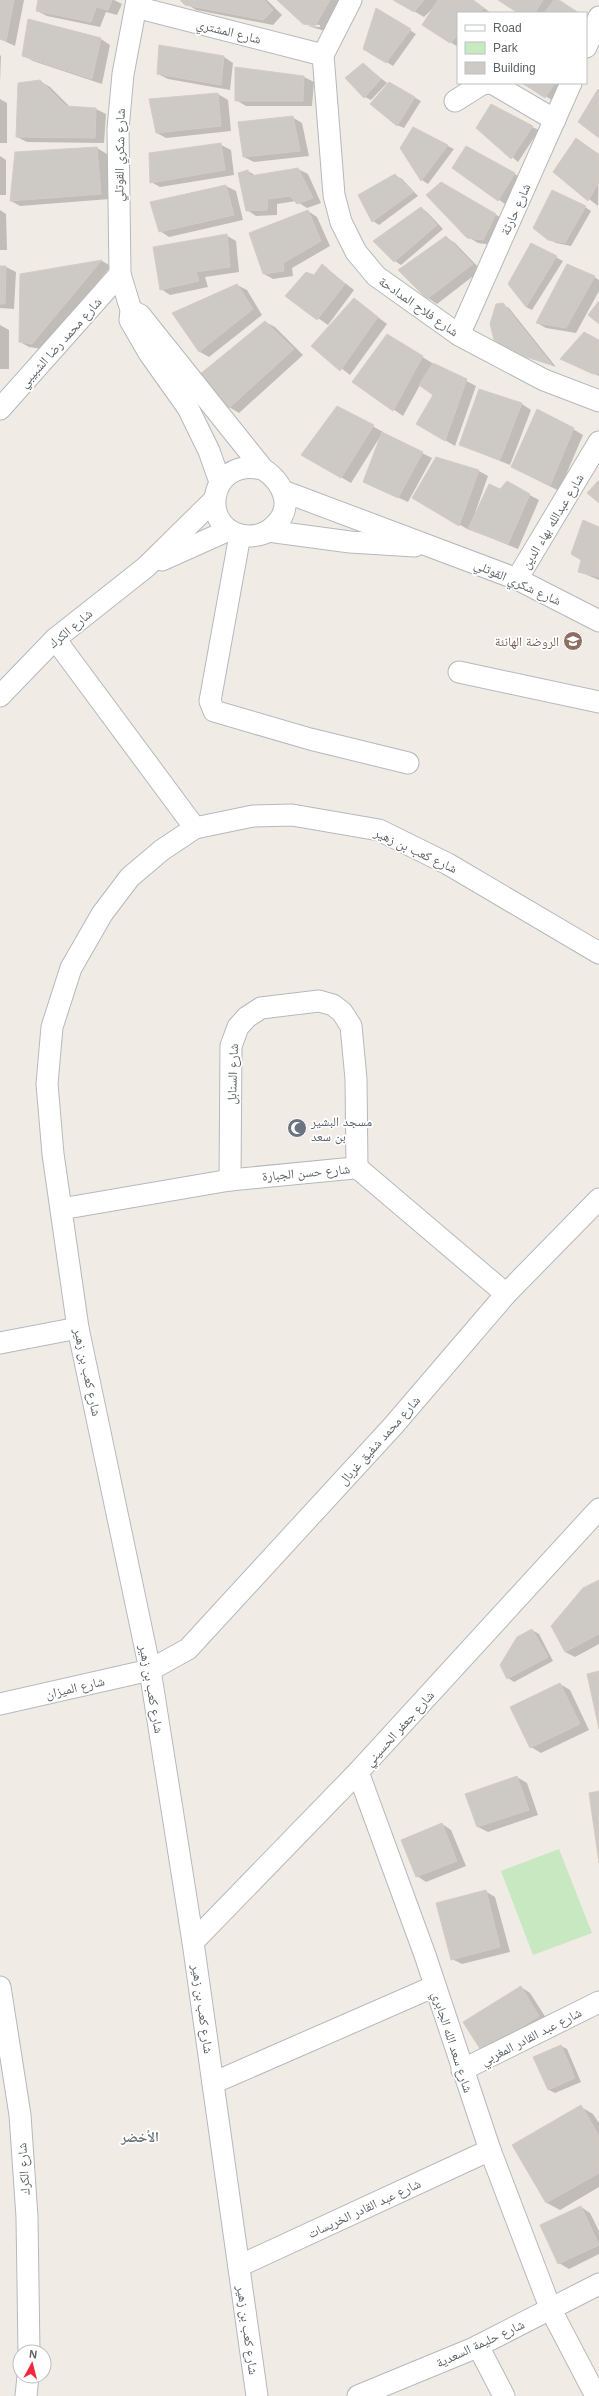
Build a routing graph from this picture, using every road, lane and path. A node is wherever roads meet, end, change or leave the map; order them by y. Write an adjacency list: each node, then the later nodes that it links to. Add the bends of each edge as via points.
1 (350, 0): 5 (street)
2 (136, 4): 5 (street, شارع المشتري); 11 (street, شارع شكري القوتلي, via 122,74 118,128)
3 (599, 17): 4 (street)
4 (587, 45)
5 (323, 55): 13 (street, شارع فلاح المدادحة, via 334,195 341,222 356,252 376,276)
6 (482, 84): 9 (street)
7 (494, 84): 10 (street)
8 (571, 84): 10 (street, شارع حارثة)
9 (455, 101)
10 (555, 120): 13 (street, شارع حارثة)
11 (120, 274): 12 (street, شارع شكري القوتلي); 15 (street, شارع محمد رضا الشبيبي)
12 (131, 310): 17 (street, via 140,315); 19 (street, شارع شكري القوتلي, via 130,320 191,414 210,451)
13 (459, 335): 14 (street, شارع فلاح المدادحة, via 544,380)
14 (599, 401)
15 (0, 409)
16 (599, 442): 24 (street, شارع عبدالله بهاء الدين)
17 (263, 469): 18 (street, via 276,478); 19 (street, via 252,466 228,473)
18 (283, 490): 20 (street, via 283,514 277,524); 22 (street, شارع شكري القوتلي)
19 (217, 491): 21 (street, via 216,512 221,522); 23 (street, شارع الكرك)
20 (268, 531): 21 (street, via 255,536); 22 (street, شارع شكري القوتلي, via 350,542)
21 (234, 533): 23 (street, شارع الكرك); 30 (street, via 210,701 214,711 310,739)
22 (436, 548): 24 (street, شارع شكري القوتلي)
23 (146, 566): 26 (street, شارع الكرك)
24 (517, 579): 25 (street, شارع شكري القوتلي)
25 (599, 621)
26 (55, 639): 28 (street, شارع الكرك); 31 (street)
27 (459, 672): 29 (street)
28 (0, 696)
29 (599, 702)
30 (408, 763)
31 (195, 828): 32 (street, شارع كعب بن زهير, via 253,816 292,815 379,830 448,864); 36 (street, شارع كعب بن زهير, via 162,850 130,877 102,914 71,968 61,995 52,1027 47,1084)
32 (599, 953)
33 (357, 1168): 34 (street, شارع حسن الجبارة); 34 (street, شارع السنابل, via 356,1078 351,1026 342,1012 333,1005 319,1001 261,1008 238,1027 231,1046); 37 (street, شارع حسن الجبارة)
34 (230, 1180): 36 (street, شارع حسن الجبارة)
35 (599, 1198): 37 (street, شارع محمد شفيق غربال)
36 (61, 1209): 38 (street, شارع كعب بن زهير)
37 (506, 1294): 41 (street, شارع محمد شفيق غربال, via 393,1426 196,1642 176,1657)
38 (78, 1328): 39 (street); 41 (street, شارع كعب بن زهير)
39 (0, 1343)
40 (599, 1509): 43 (street, شارع جعفر الحسيني)
41 (150, 1670): 42 (street, شارع الميزان); 44 (street, شارع كعب بن زهير)
42 (0, 1704)
43 (358, 1772): 44 (street, شارع جعفر الحسيني); 45 (street, شارع سعد الله الجابري)
44 (193, 1942): 49 (street, شارع كعب بن زهير)
45 (435, 1986): 48 (street, شارع سعد الله الجابري); 49 (street)
46 (0, 1987): 54 (street, شارع الكرك, via 20,2115 26,2217)
47 (599, 2002): 48 (street, شارع عبد القادر المغربي)
48 (462, 2070): 50 (street, شارع سعد الله الجابري)
49 (213, 2083): 51 (street, شارع كعب بن زهير)
50 (490, 2150): 51 (street, شارع عبد القادر الخريسات); 53 (street, شارع سعد الله الجابري)
51 (239, 2266): 58 (street, شارع كعب بن زهير)
52 (599, 2284): 53 (street, شارع حليمة السعدية)
53 (551, 2310): 55 (street, شارع حليمة السعدية); 61 (street, شارع سعد الله الجابري)
54 (29, 2344)
55 (478, 2346): 59 (street, شارع حليمة السعدية); 60 (street)
56 (27, 2384): 57 (street)
57 (26, 2396)
58 (257, 2396)
59 (358, 2396)
60 (504, 2396)
61 (596, 2396)

